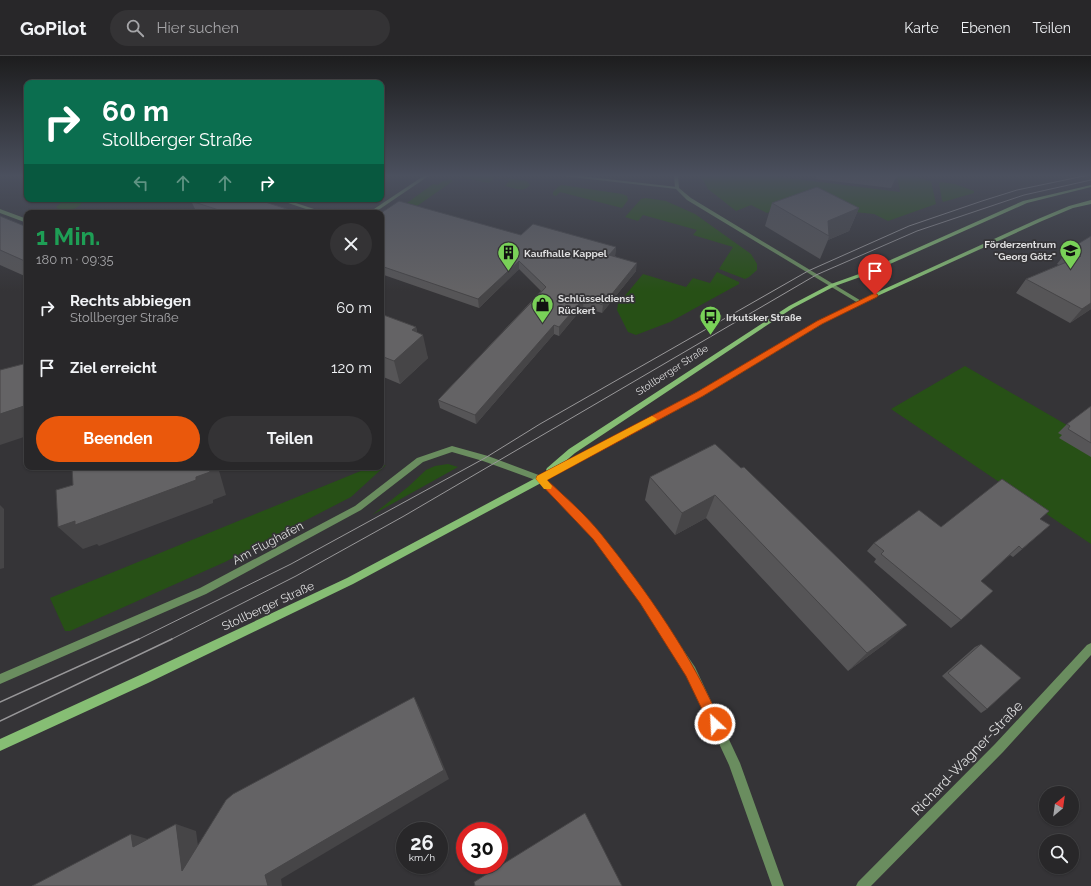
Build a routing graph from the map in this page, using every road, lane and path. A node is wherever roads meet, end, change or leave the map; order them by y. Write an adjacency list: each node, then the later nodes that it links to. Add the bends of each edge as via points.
1 (7, 214): 5 (street)
2 (713, 214): 6 (street)
3 (999, 214): 6 (main road, Stollberger Straße)
4 (1055, 214): 7 (main road, Stollberger Straße)
5 (24, 220)
6 (833, 285): 7 (street); 8 (main road, Stollberger Straße, via 791,307 638,406 572,451)
7 (860, 302): 8 (main road, Stollberger Straße, via 700,394)
8 (541, 479): 10 (street, Am Flughafen, via 485,458 452,449 420,460 358,508 203,591); 11 (main road, Stollberger Straße, via 350,581); 12 (street, via 597,536 644,600 691,672 734,763)
9 (1091, 648): 13 (street, Richard-Wagner-Straße, via 999,748)
10 (0, 679)
11 (0, 745)
12 (778, 886)
13 (862, 886)

